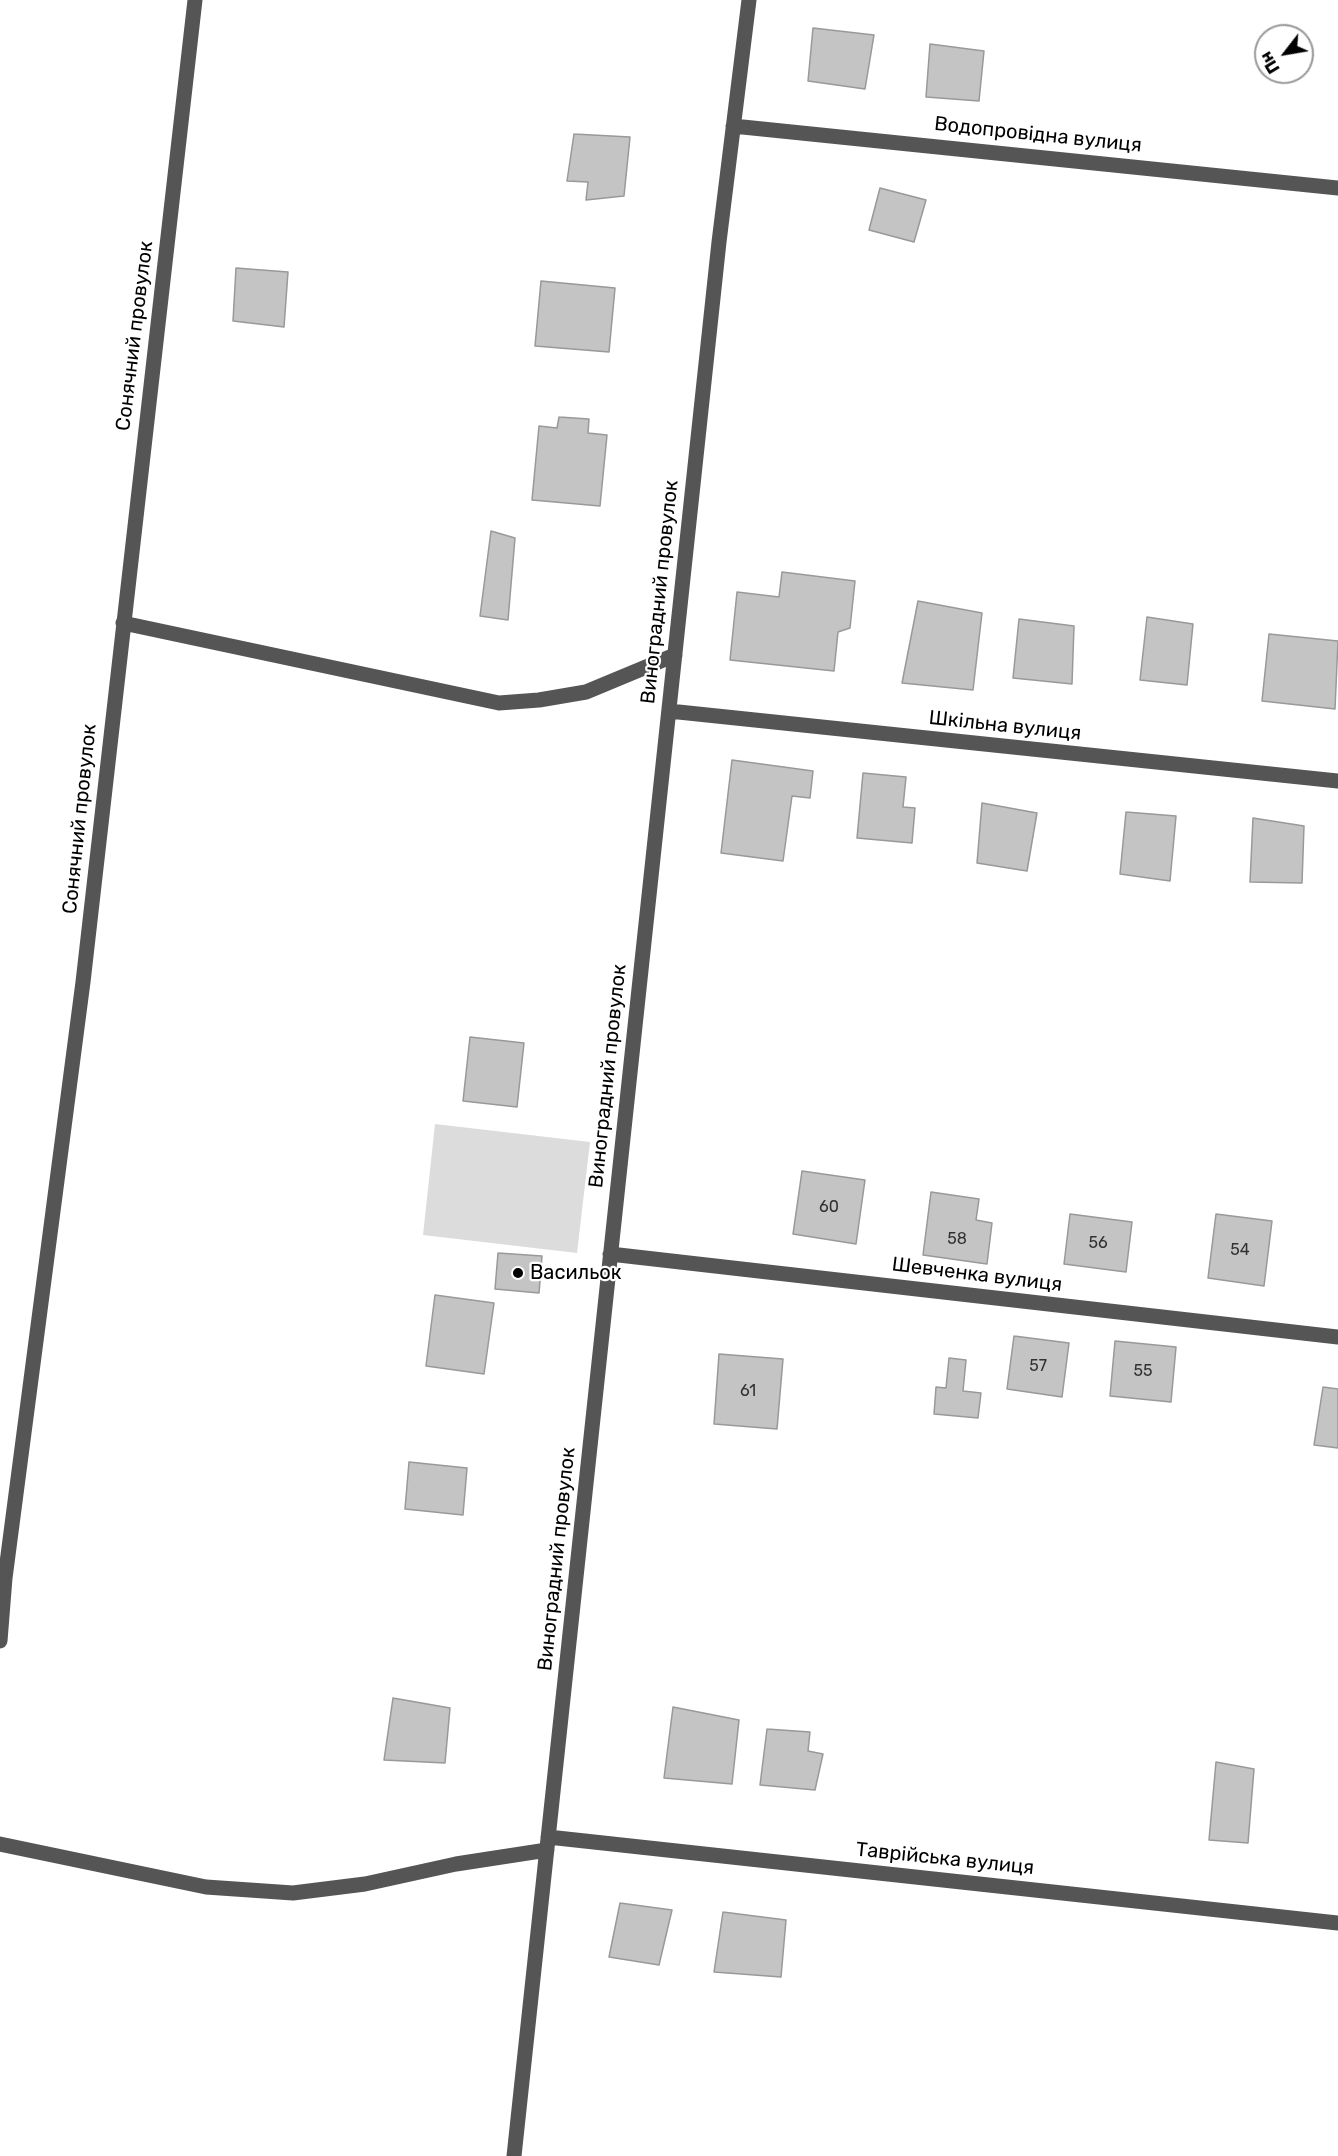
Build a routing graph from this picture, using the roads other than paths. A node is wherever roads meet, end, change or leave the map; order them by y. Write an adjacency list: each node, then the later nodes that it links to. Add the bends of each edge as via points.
1 (195, 0): 5 (street, Сонячний провулок)
2 (749, 0): 3 (street, Виноградний провулок)
3 (733, 126): 4 (street, Водопровідна вулиця); 6 (street, Виноградний провулок)
4 (1338, 188)
5 (123, 624): 6 (street, via 499,703 586,692); 11 (street, Сонячний провулок, via 83,982)
6 (675, 655): 7 (street, Виноградний провулок)
7 (669, 711): 8 (street, Шкільна вулиця); 9 (street, Виноградний провулок)
8 (1338, 782)
9 (610, 1254): 10 (street, Шевченка вулиця); 12 (street, Виноградний провулок)
10 (1338, 1337)
11 (0, 1641)
12 (547, 1843): 13 (street, Таврійська вулиця, via 365,1884 293,1893 206,1887); 14 (street, Таврійська вулиця); 15 (street, Виноградний провулок)
13 (0, 1844)
14 (1338, 1923)
15 (514, 2156)

